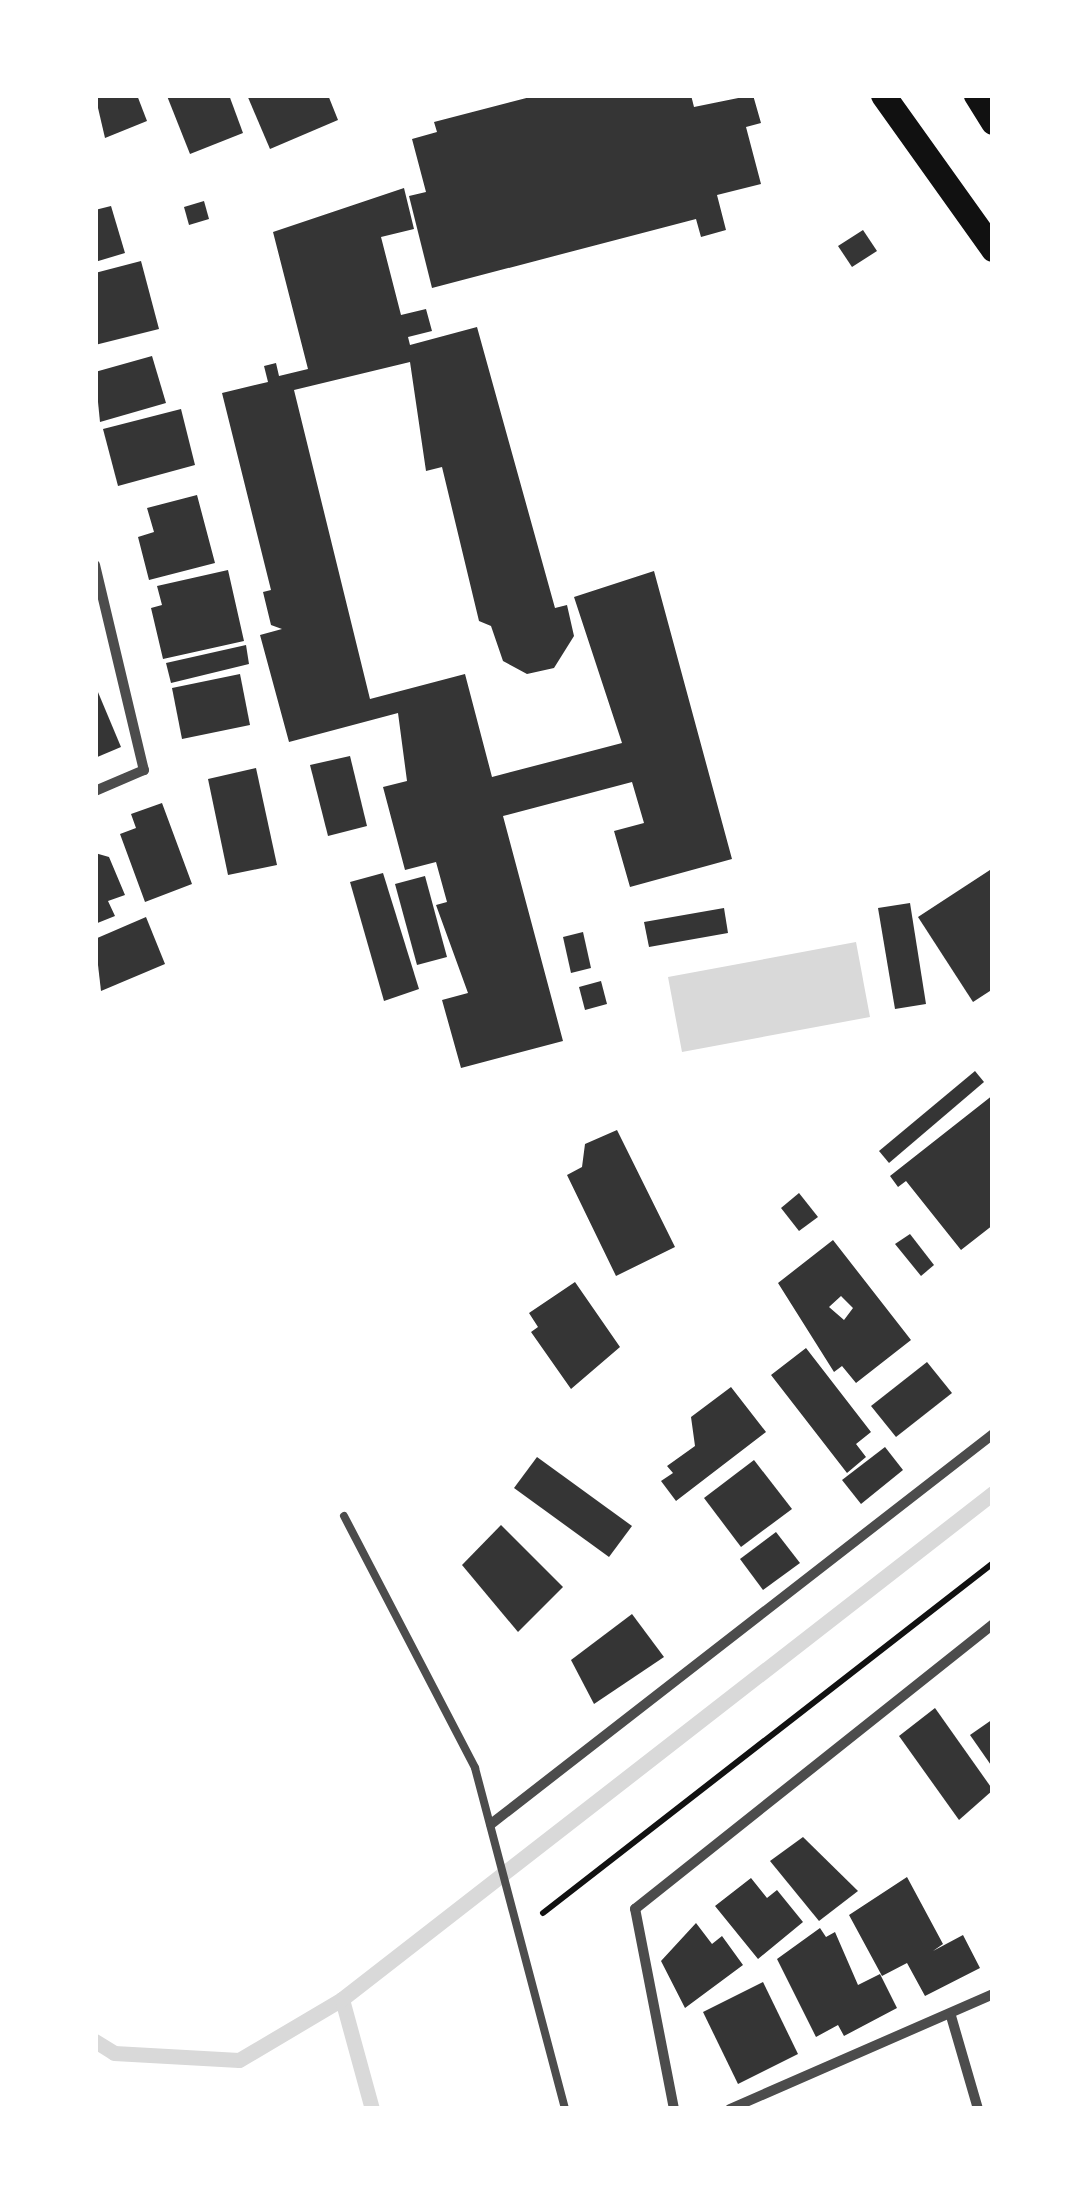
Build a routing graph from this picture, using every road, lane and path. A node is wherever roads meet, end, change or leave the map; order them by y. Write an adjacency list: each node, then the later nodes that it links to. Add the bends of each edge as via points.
1 (794, 95): 2 (path)
2 (808, 95)
3 (883, 95): 6 (main road)
4 (976, 95): 5 (main road)
5 (993, 122)
6 (993, 249)
7 (95, 565): 8 (street, via 144,770)
8 (95, 791)
9 (993, 1434): 13 (street)
10 (344, 1516): 13 (lane, via 474,1768)
11 (993, 1562): 14 (path)
12 (993, 1624): 18 (street, via 635,1909)
13 (491, 1824): 14 (lane)
14 (523, 1929): 17 (lane)
15 (993, 1994): 16 (street)
16 (951, 2016): 19 (street); 20 (street)
17 (565, 2109)
18 (674, 2109)
19 (730, 2109)
20 (978, 2109)

